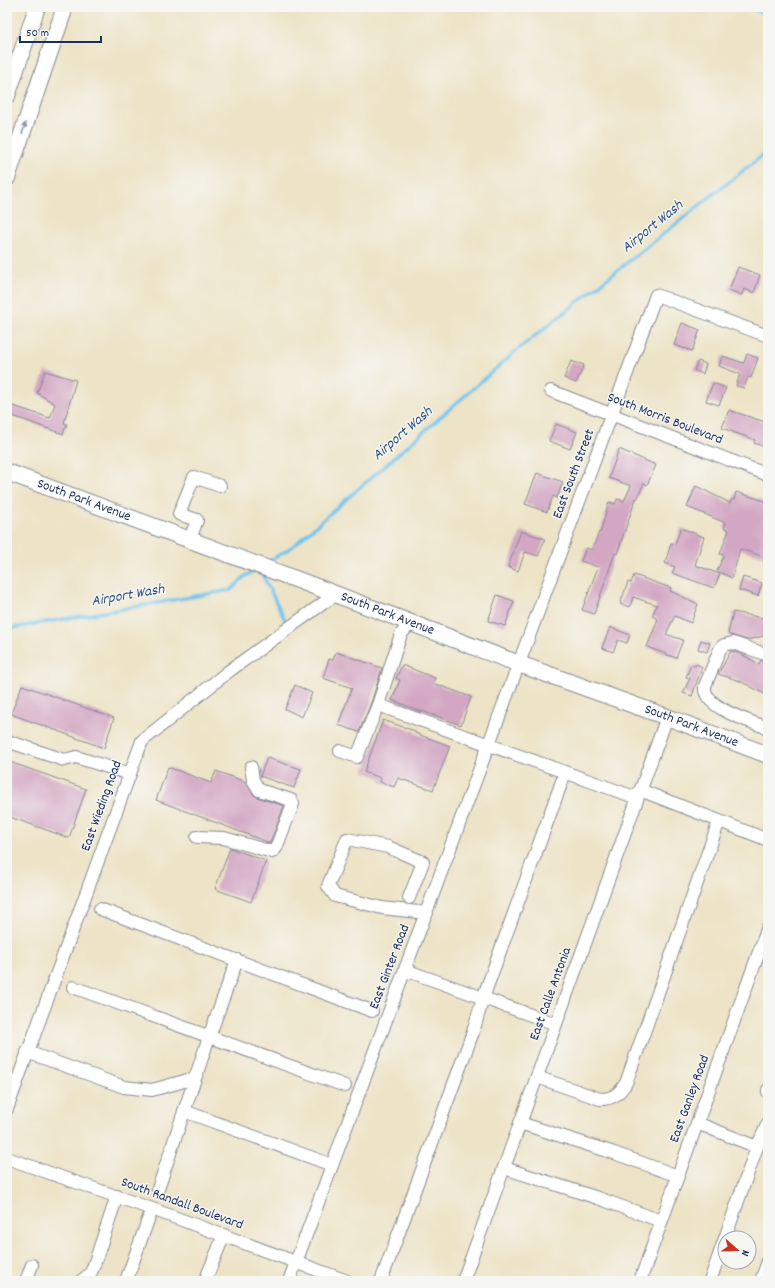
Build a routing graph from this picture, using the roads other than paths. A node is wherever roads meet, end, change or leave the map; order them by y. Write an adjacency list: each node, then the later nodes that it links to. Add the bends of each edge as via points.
1 (37, 7): 3 (main road)
2 (65, 7): 4 (main road, one-way to 2)
3 (7, 96)
4 (7, 178)
5 (768, 336): 7 (street, East South Street, via 656,295)
6 (551, 391): 7 (street, South Morris Boulevard)
7 (613, 415): 9 (street, South Morris Boulevard); 17 (street, East South Street)
8 (7, 472): 12 (main road, South Park Avenue)
9 (768, 475)
10 (220, 486): 11 (street, via 194,477)
11 (179, 514): 12 (street); 13 (street, via 197,520)
12 (172, 533): 13 (main road, South Park Avenue)
13 (190, 539): 14 (main road, South Park Avenue)
14 (336, 594): 15 (main road, South Park Avenue); 27 (street, East Wieding Road, via 229,671 142,741)
15 (411, 623): 17 (main road, South Park Avenue); 18 (street, via 402,634)
16 (768, 655): 20 (street, via 733,643 724,645 720,649 704,691 709,699 732,715)
17 (519, 664): 19 (main road, South Park Avenue); 22 (street, East Ginter Road)
18 (378, 705): 22 (street); 23 (street, via 357,757)
19 (667, 717): 24 (main road, South Park Avenue); 28 (street, East Calle Antonia)
20 (768, 728)
21 (7, 741): 27 (street, via 64,760 76,757)
22 (489, 745): 26 (street); 34 (street, East Ginter Road)
23 (340, 751)
24 (768, 756)
25 (251, 767): 30 (street, via 253,780 259,790 291,800 293,804 276,848 272,852 224,838)
26 (565, 772): 28 (street); 39 (street)
27 (130, 774): 43 (street, East Wieding Road)
28 (639, 794): 29 (street); 41 (street, East Calle Antonia)
29 (719, 821): 31 (street); 44 (street, via 626,1083 616,1096 600,1099)
30 (197, 837)
31 (768, 840)
32 (409, 898): 34 (street, via 423,862 388,847 347,840 328,886 335,896 382,908)
33 (100, 909): 36 (street)
34 (427, 913): 37 (street, East Ginter Road)
35 (768, 927): 50 (street, East Ganley Road)
36 (237, 960): 40 (street); 42 (street)
37 (405, 970): 39 (street); 54 (street, East Ginter Road)
38 (73, 987): 42 (street)
39 (483, 998): 41 (street); 71 (street, via 473,1032)
40 (372, 1011)
41 (556, 1024): 44 (street, East Calle Antonia)
42 (209, 1037): 45 (street); 46 (street)
43 (27, 1052): 45 (street, via 124,1087 152,1090); 47 (street, East Wieding Road)
44 (537, 1077): 49 (street, East Calle Antonia)
45 (195, 1078): 48 (street)
46 (346, 1086)
47 (7, 1109)
48 (184, 1111): 54 (street); 57 (street)
49 (520, 1123): 55 (street, East Calle Antonia); 56 (street)
50 (697, 1123): 52 (street); 56 (street, East Ganley Road)
51 (768, 1123): 52 (street)
52 (757, 1147): 74 (street)
53 (7, 1158): 58 (street, South Randall Boulevard)
54 (332, 1165): 63 (street, East Ginter Road)
55 (504, 1168): 60 (street); 72 (street, East Calle Antonia)
56 (678, 1176): 60 (street, East Ganley Road)
57 (158, 1189)
58 (117, 1196): 59 (street, South Randall Boulevard); 66 (street, via 93,1268)
59 (152, 1209): 61 (street, South Randall Boulevard); 67 (street)
60 (661, 1221): 73 (street, East Ganley Road)
61 (224, 1236): 63 (street, South Randall Boulevard); 68 (street)
62 (768, 1260): 75 (street)
63 (296, 1262): 69 (street, East Ginter Road); 70 (street, South Randall Boulevard)
64 (32, 1265): 65 (street)
65 (26, 1281)
66 (81, 1281)
67 (126, 1281)
68 (205, 1281)
69 (289, 1281)
70 (347, 1281)
71 (381, 1281)
72 (463, 1281)
73 (640, 1281)
74 (710, 1281)
75 (761, 1281)

